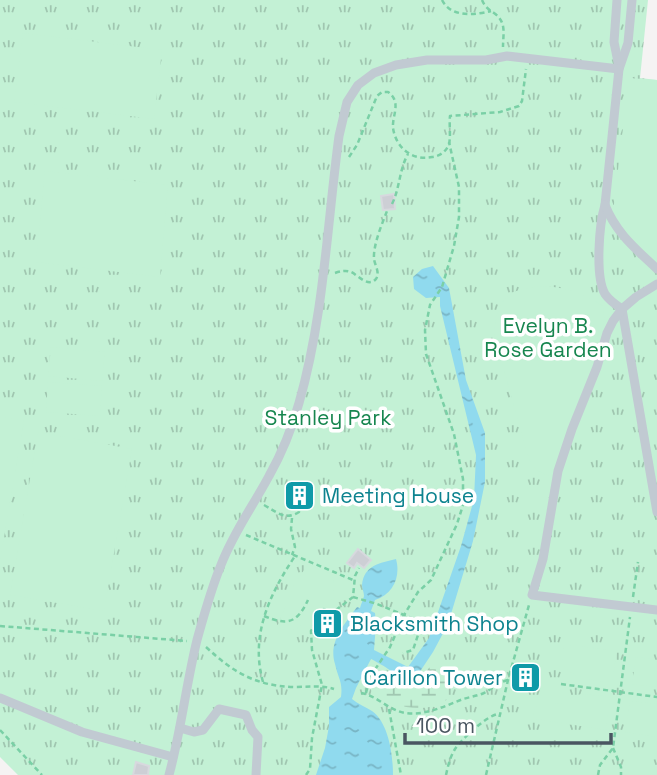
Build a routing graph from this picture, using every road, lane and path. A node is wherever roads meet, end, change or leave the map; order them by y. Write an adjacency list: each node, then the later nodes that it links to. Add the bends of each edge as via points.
1 (442, 0): 5 (path, via 453,12)
2 (482, 0): 5 (path)
3 (617, 0): 8 (lane, via 614,42)
4 (632, 0): 8 (lane)
5 (491, 11): 6 (path, via 501,19)
6 (503, 35)
7 (528, 59): 8 (lane); 9 (path, via 519,106 450,116); 11 (lane, via 426,60 374,73 347,103)
8 (620, 69): 13 (lane)
9 (449, 142): 10 (path, via 436,156); 33 (path, via 459,187 459,218 442,287 430,305 425,330 426,354 454,434 463,505 431,580)
10 (408, 154): 11 (path, via 394,130 395,99 385,92 377,96 350,155); 12 (path)
11 (335, 161): 16 (lane)
12 (391, 204)
13 (605, 205): 15 (lane, via 624,238); 18 (lane, via 600,226 601,282 606,295)
14 (387, 211): 16 (path, via 374,256 376,279 367,282 346,271)
15 (657, 268)
16 (323, 275): 19 (lane, via 298,404 281,453)
17 (657, 284): 18 (lane)
18 (622, 309): 21 (lane); 28 (lane, via 607,333 558,471)
19 (255, 500): 22 (path); 23 (lane)
20 (299, 506): 22 (path)
21 (657, 512)
22 (292, 516): 24 (path)
23 (237, 531): 24 (path); 36 (lane, via 210,593)
24 (293, 556): 27 (path); 34 (path)
25 (639, 562): 31 (path)
26 (359, 568): 27 (path)
27 (354, 581): 29 (path)
28 (532, 595): 31 (lane); 38 (path)
29 (353, 597): 33 (path); 41 (path, via 332,613 324,609 311,631)
30 (308, 600): 34 (path, via 291,620 280,622)
31 (632, 607): 32 (lane); 43 (path)
32 (657, 610)
33 (404, 615): 37 (path, via 419,621 413,650); 45 (path, via 370,677)
34 (264, 616): 39 (path, via 258,648)
35 (0, 626): 36 (path)
36 (197, 642): 39 (path, via 234,671); 50 (lane)
37 (404, 653)
38 (508, 680): 48 (path, via 427,712); 49 (path)
39 (263, 682): 41 (path)
40 (561, 684): 43 (path)
41 (323, 685): 42 (path); 57 (path)
42 (334, 689)
43 (620, 692): 46 (path); 52 (path)
44 (361, 693): 45 (path)
45 (366, 694): 48 (path)
46 (657, 697)
47 (0, 698): 53 (lane, via 82,732)
48 (389, 708): 58 (path)
49 (499, 713): 59 (path, via 457,747); 60 (path)
50 (180, 728): 53 (lane); 56 (lane, via 203,730 219,709 246,715 258,737)
51 (0, 730): 54 (path)
52 (613, 748): 61 (path); 62 (path)
53 (173, 757): 55 (lane)
54 (42, 775)
55 (169, 775)
56 (256, 775)
57 (306, 775)
58 (401, 775)
59 (446, 775)
60 (486, 775)
61 (598, 775)
62 (621, 775)

